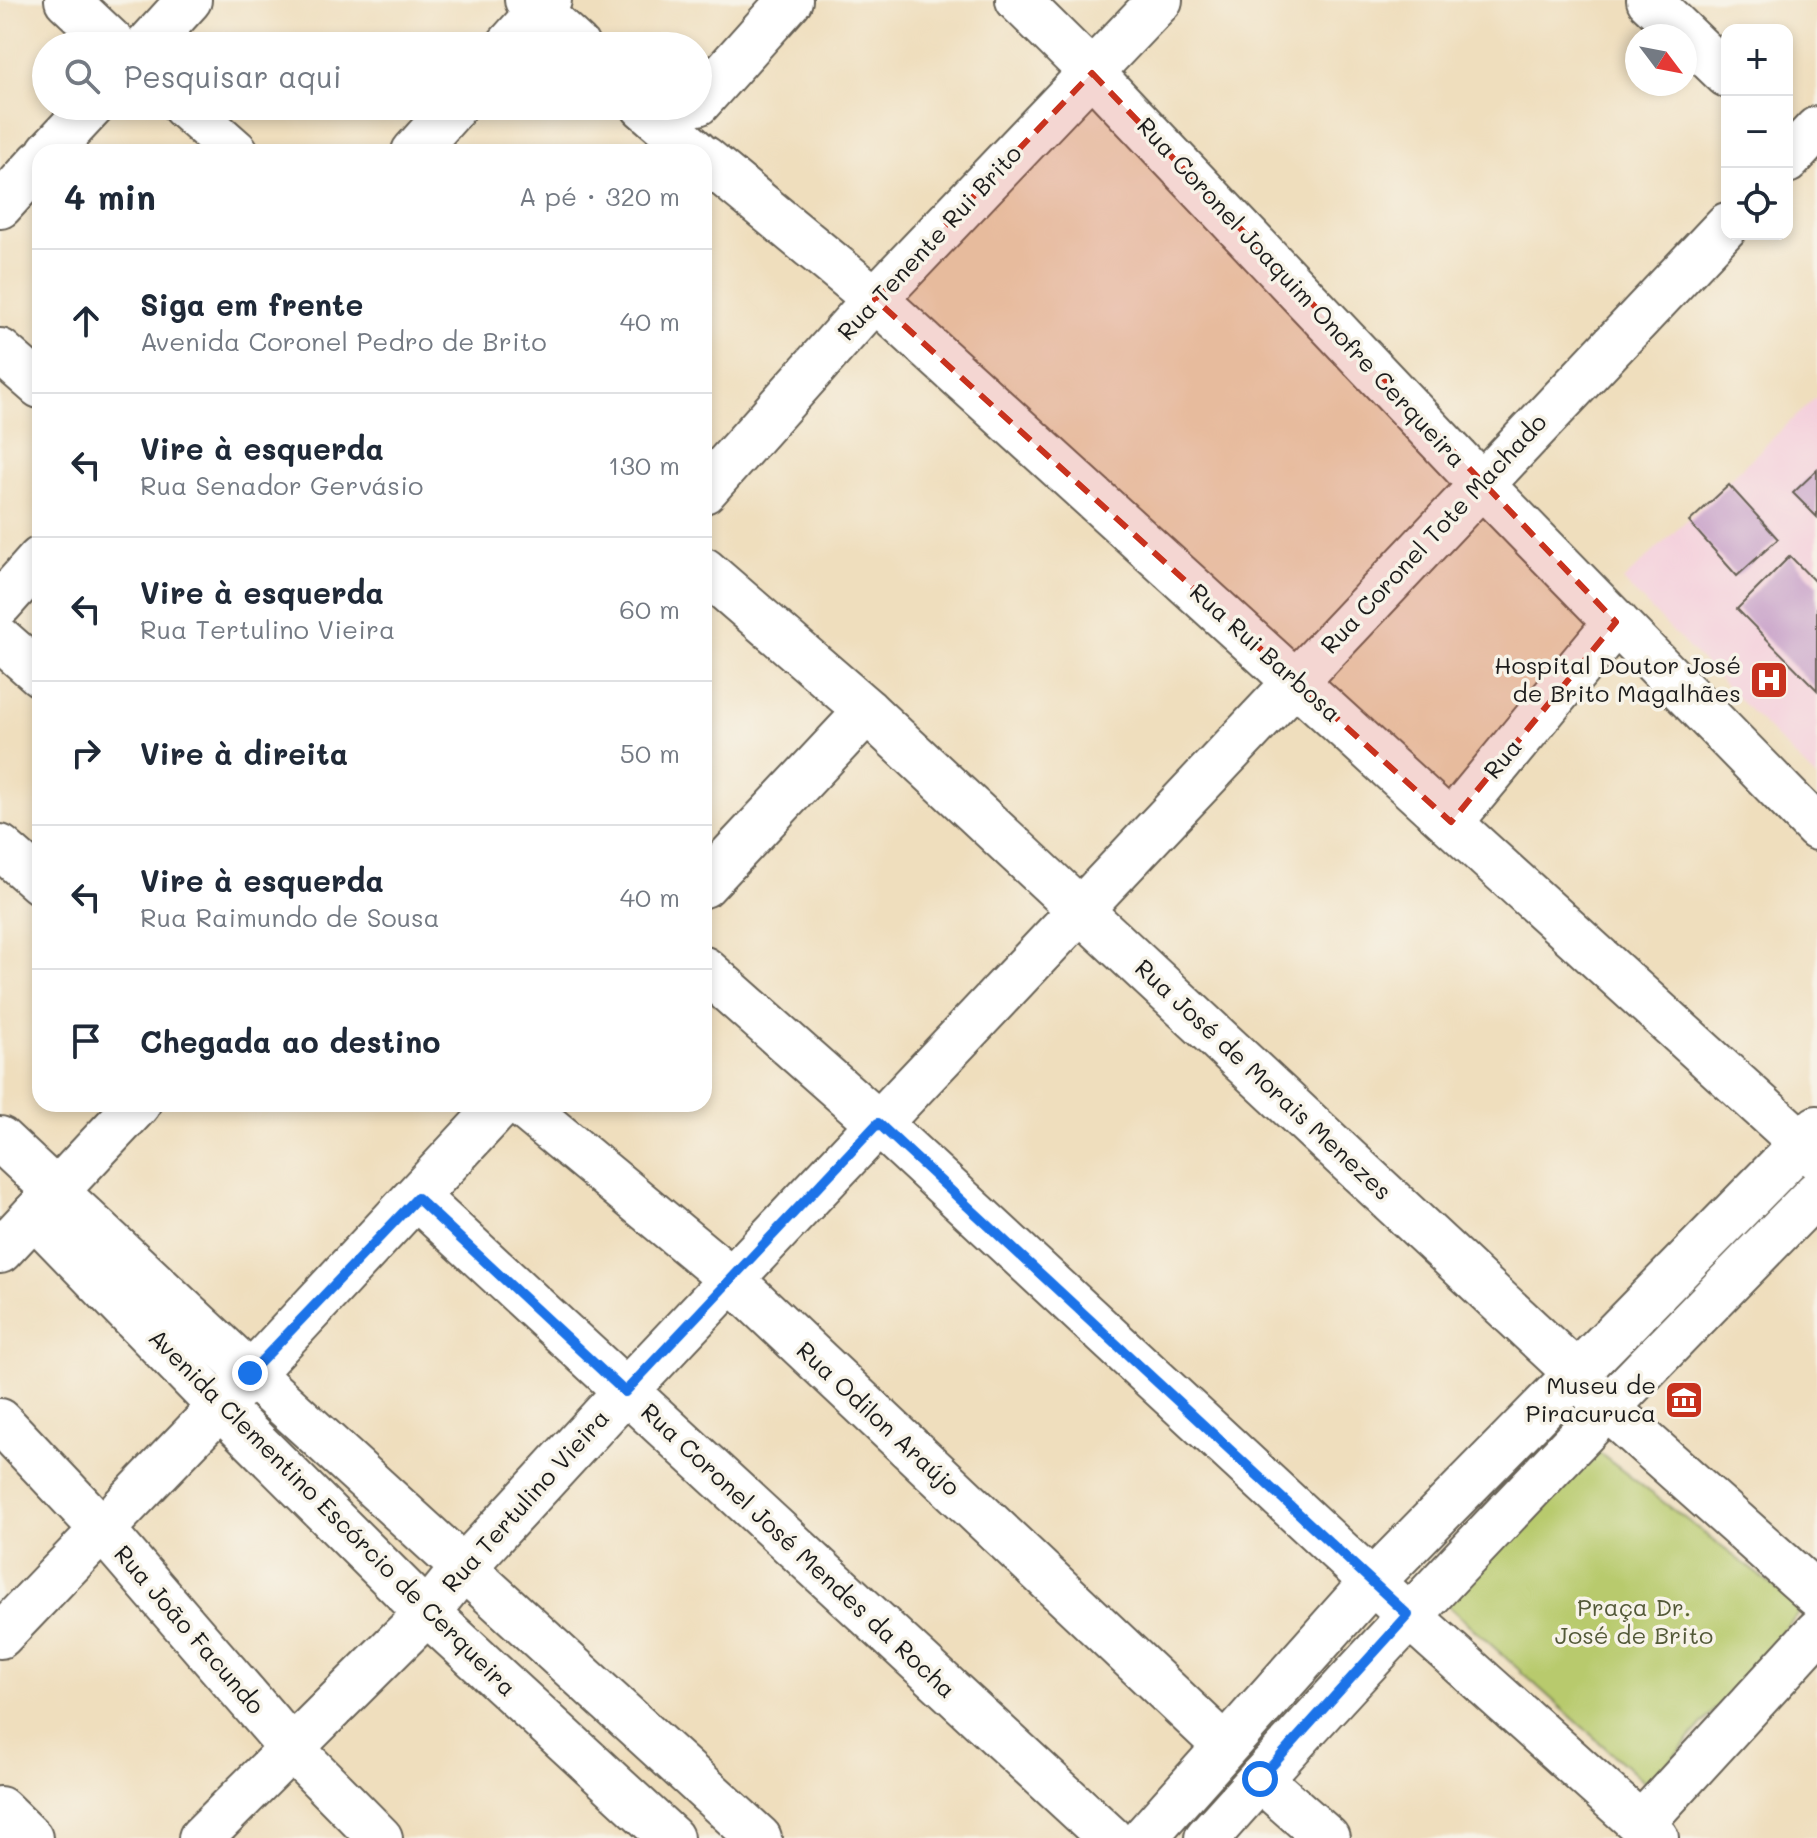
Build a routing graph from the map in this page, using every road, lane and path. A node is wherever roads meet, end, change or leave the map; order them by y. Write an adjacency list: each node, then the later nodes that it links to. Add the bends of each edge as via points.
1 (67, 0): 8 (street)
2 (189, 0): 9 (street)
3 (790, 0): 14 (street)
4 (1018, 0): 13 (street, Rua Coronel Joaquim Onofre Cerqueira)
5 (1160, 0): 13 (street, Rua Tenente Rui Brito)
6 (1649, 0): 12 (street)
7 (538, 4): 10 (street); 11 (street)
8 (101, 32)
9 (160, 32)
10 (518, 32)
11 (564, 32)
12 (1721, 69)
13 (1092, 73): 27 (street, Rua Tenente Rui Brito); 31 (street, Rua Coronel Joaquim Onofre Cerqueira)
14 (712, 92)
15 (79, 120): 19 (street)
16 (200, 120): 20 (street)
17 (443, 120): 21 (street)
18 (680, 130): 22 (street, Rua Rui Barbosa)
19 (56, 144)
20 (227, 144)
21 (421, 144)
22 (696, 144)
23 (712, 158): 27 (street, Rua Rui Barbosa)
24 (32, 171): 25 (street)
25 (0, 206)
26 (1721, 231): 31 (street, Rua Coronel Tote Machado)
27 (875, 299): 30 (street, Rua Tenente Rui Brito); 38 (street, Rua Rui Barbosa)
28 (0, 351): 29 (street)
29 (32, 379)
30 (712, 482)
31 (1481, 484): 35 (street, Rua Coronel Joaquim Onofre Cerqueira); 38 (street, Rua Coronel Tote Machado)
32 (32, 568): 34 (street)
33 (712, 577): 39 (street, Rua José de Morais Menezes)
34 (0, 604)
35 (1616, 622): 40 (street, Rua); 41 (street, Rua Coronel Joaquim Onofre Cerqueira)
36 (0, 639): 37 (street)
37 (32, 667)
38 (1296, 681): 40 (street, Rua Rui Barbosa); 45 (street, Rua Coronel Tote Machado)
39 (867, 711): 44 (street); 45 (street, Rua José de Morais Menezes)
40 (1451, 822): 52 (street, Rua Rui Barbosa)
41 (1817, 828)
42 (0, 847): 43 (street)
43 (32, 875)
44 (712, 876)
45 (1080, 909): 50 (street, Rua Coronel Tote Machado); 59 (street, Rua José de Morais Menezes)
46 (712, 976): 50 (street)
47 (131, 1112): 55 (street)
48 (495, 1112): 54 (street)
49 (530, 1112): 57 (street, Rua Odilon Araújo)
50 (878, 1123): 57 (street, Rua Tertulino Vieira); 66 (street)
51 (0, 1139): 55 (street)
52 (1812, 1142): 59 (street)
53 (1817, 1193): 62 (street)
54 (417, 1198): 58 (street); 60 (street, Rua Coronel José Mendes da Rocha)
55 (45, 1204): 56 (street); 58 (street, Avenida Clementino Escórcio de Cerqueira); 61 (street, Avenida Clementino Escórcio de Cerqueira)
56 (0, 1251)
57 (731, 1279): 60 (street, Rua Tertulino Vieira); 72 (street, Rua Odilon Araújo)
58 (250, 1373): 61 (street); 65 (street, Avenida Clementino Escórcio de Cerqueira)
59 (1576, 1373): 62 (street, Rua José de Morais Menezes); 66 (street)
60 (625, 1392): 65 (street, Rua Tertulino Vieira); 82 (street, Rua Coronel José Mendes da Rocha)
61 (220, 1407): 64 (street); 68 (street, Avenida Clementino Escórcio de Cerqueira)
62 (1606, 1407): 67 (street, Rua José de Morais Menezes); 69 (street)
63 (0, 1421): 64 (street, Rua João Facundo)
64 (102, 1529): 71 (street); 73 (street, Rua João Facundo)
65 (463, 1568): 68 (street, Rua Tertulino Vieira); 81 (street, Avenida Clementino Escórcio de Cerqueira)
66 (1373, 1581): 69 (street); 72 (street)
67 (1817, 1595)
68 (427, 1613): 73 (street, Rua Tertulino Vieira); 80 (street, Avenida Clementino Escórcio de Cerqueira)
69 (1408, 1615): 74 (street); 76 (street)
70 (1817, 1632): 76 (street)
71 (0, 1636)
72 (1225, 1746): 83 (street)
73 (292, 1749): 78 (street, Rua Tertulino Vieira); 79 (street, Rua João Facundo)
74 (1260, 1779): 84 (street); 85 (street)
75 (0, 1809): 77 (street)
76 (1649, 1831)
77 (30, 1838)
78 (201, 1838)
79 (380, 1838)
80 (671, 1838)
81 (759, 1838)
82 (1110, 1838)
83 (1144, 1838)
84 (1207, 1838)
85 (1327, 1838)

